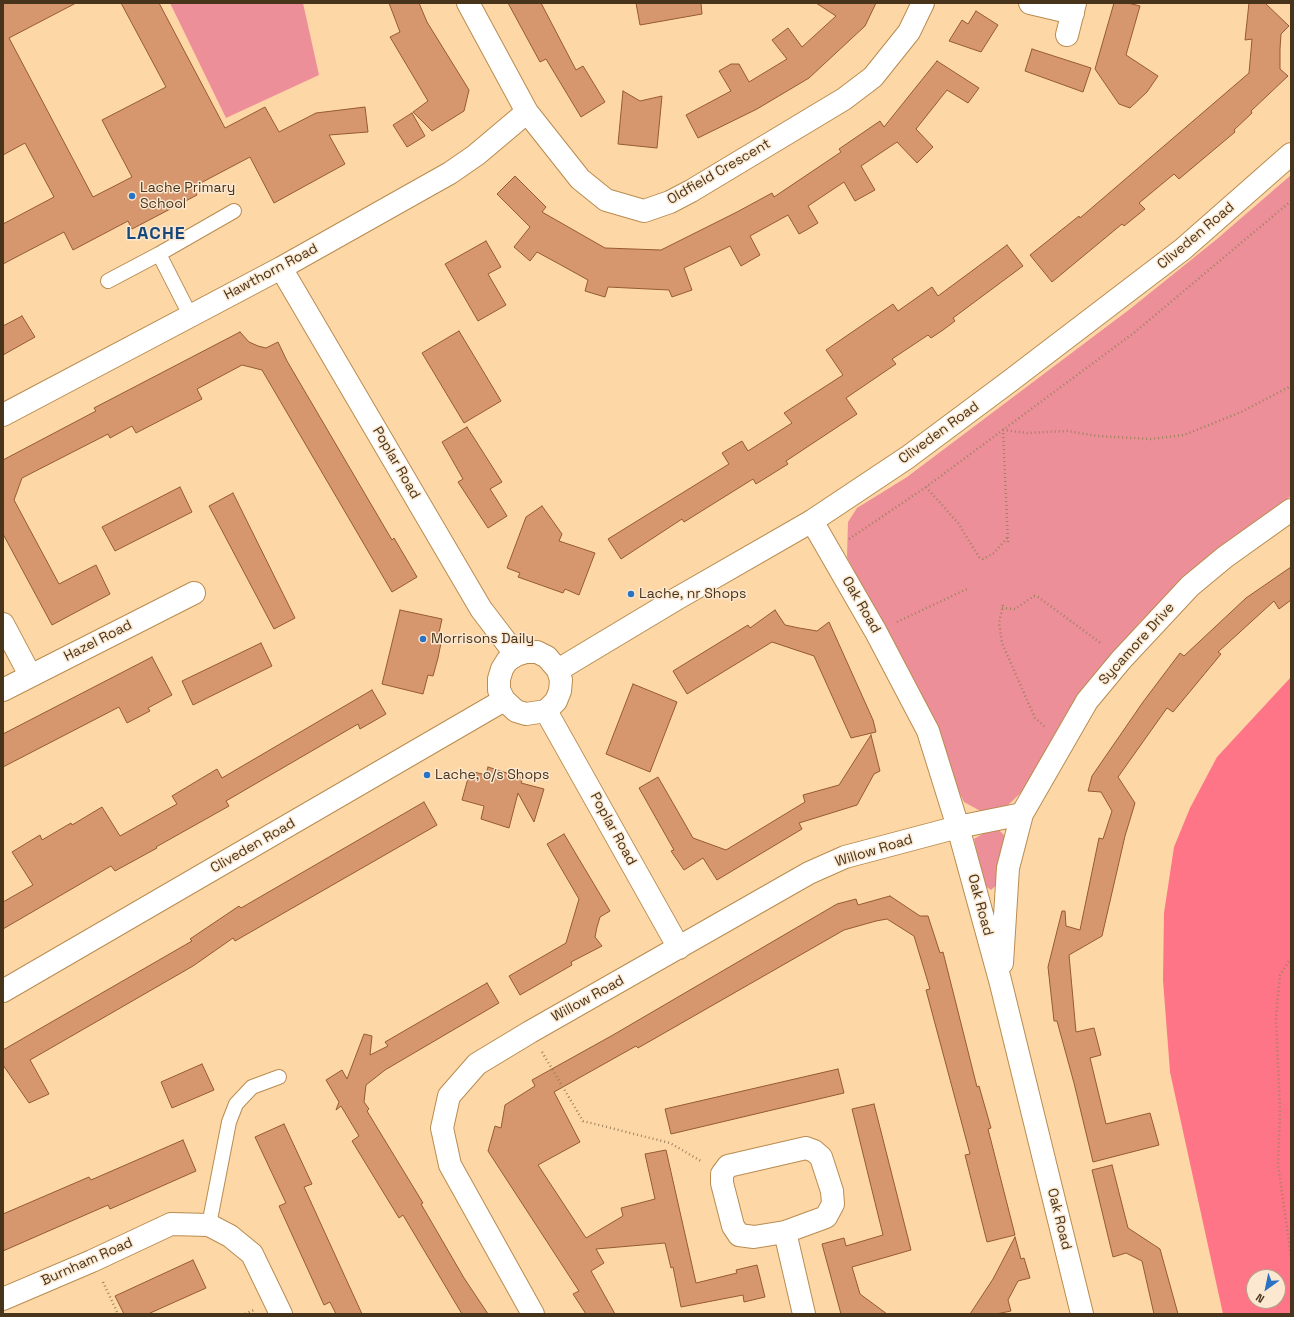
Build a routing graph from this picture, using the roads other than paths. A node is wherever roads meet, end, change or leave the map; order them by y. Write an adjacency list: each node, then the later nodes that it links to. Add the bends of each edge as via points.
1 (468, 3): 6 (street, Oldfield Crescent)
2 (923, 3): 6 (street, Oldfield Crescent, via 909,32 873,77 844,99 691,191 670,202 644,210 606,200 580,179)
3 (1030, 3): 4 (street)
4 (1074, 8): 5 (street)
5 (1067, 35)
6 (527, 112): 10 (street, Hawthorn Road, via 476,155 450,173)
7 (1291, 154): 15 (street, Cliveden Road, via 1177,254 908,457)
8 (234, 211): 9 (lane)
9 (159, 254): 11 (lane); 12 (lane)
10 (281, 268): 12 (street, Hawthorn Road); 18 (street, Poplar Road, via 481,608)
11 (108, 281)
12 (190, 315): 13 (street, Hawthorn Road)
13 (3, 415)
14 (1291, 510): 24 (street, Sycamore Drive, via 1225,557 1190,586 1121,660 1087,701)
15 (812, 521): 19 (street, Cliveden Road); 25 (street, Oak Road, via 876,632 928,731)
16 (194, 593): 20 (street, Hazel Road)
17 (3, 624): 20 (street)
18 (516, 655): 19 (street, via 537,652 547,657); 22 (street, via 507,661 499,679 499,690)
19 (558, 670): 23 (street, via 561,680 560,691 556,701)
20 (30, 675): 21 (street, Hazel Road)
21 (3, 690)
22 (504, 700): 23 (street, via 516,711 526,714); 28 (street, Cliveden Road)
23 (546, 711): 26 (street, Poplar Road)
24 (1022, 814): 25 (street); 27 (street, Sycamore Drive, via 1008,868)
25 (958, 827): 26 (street, Willow Road, via 845,857 810,873); 27 (street, Oak Road)
26 (679, 948): 34 (street, Willow Road, via 477,1064 449,1096 442,1128 450,1165)
27 (1000, 980): 36 (street, Oak Road)
28 (3, 991)
29 (279, 1077): 30 (lane, via 252,1087 236,1104 229,1122)
30 (209, 1224): 32 (street, Burnham Road, via 171,1224); 33 (street, via 230,1236 252,1254)
31 (785, 1232): 31 (street, via 754,1237 739,1235 733,1226 722,1183 722,1174 728,1166 806,1148 821,1158 832,1191 832,1204 826,1217); 35 (street)
32 (3, 1299)
33 (280, 1314)
34 (533, 1314)
35 (804, 1314)
36 (1082, 1314)

